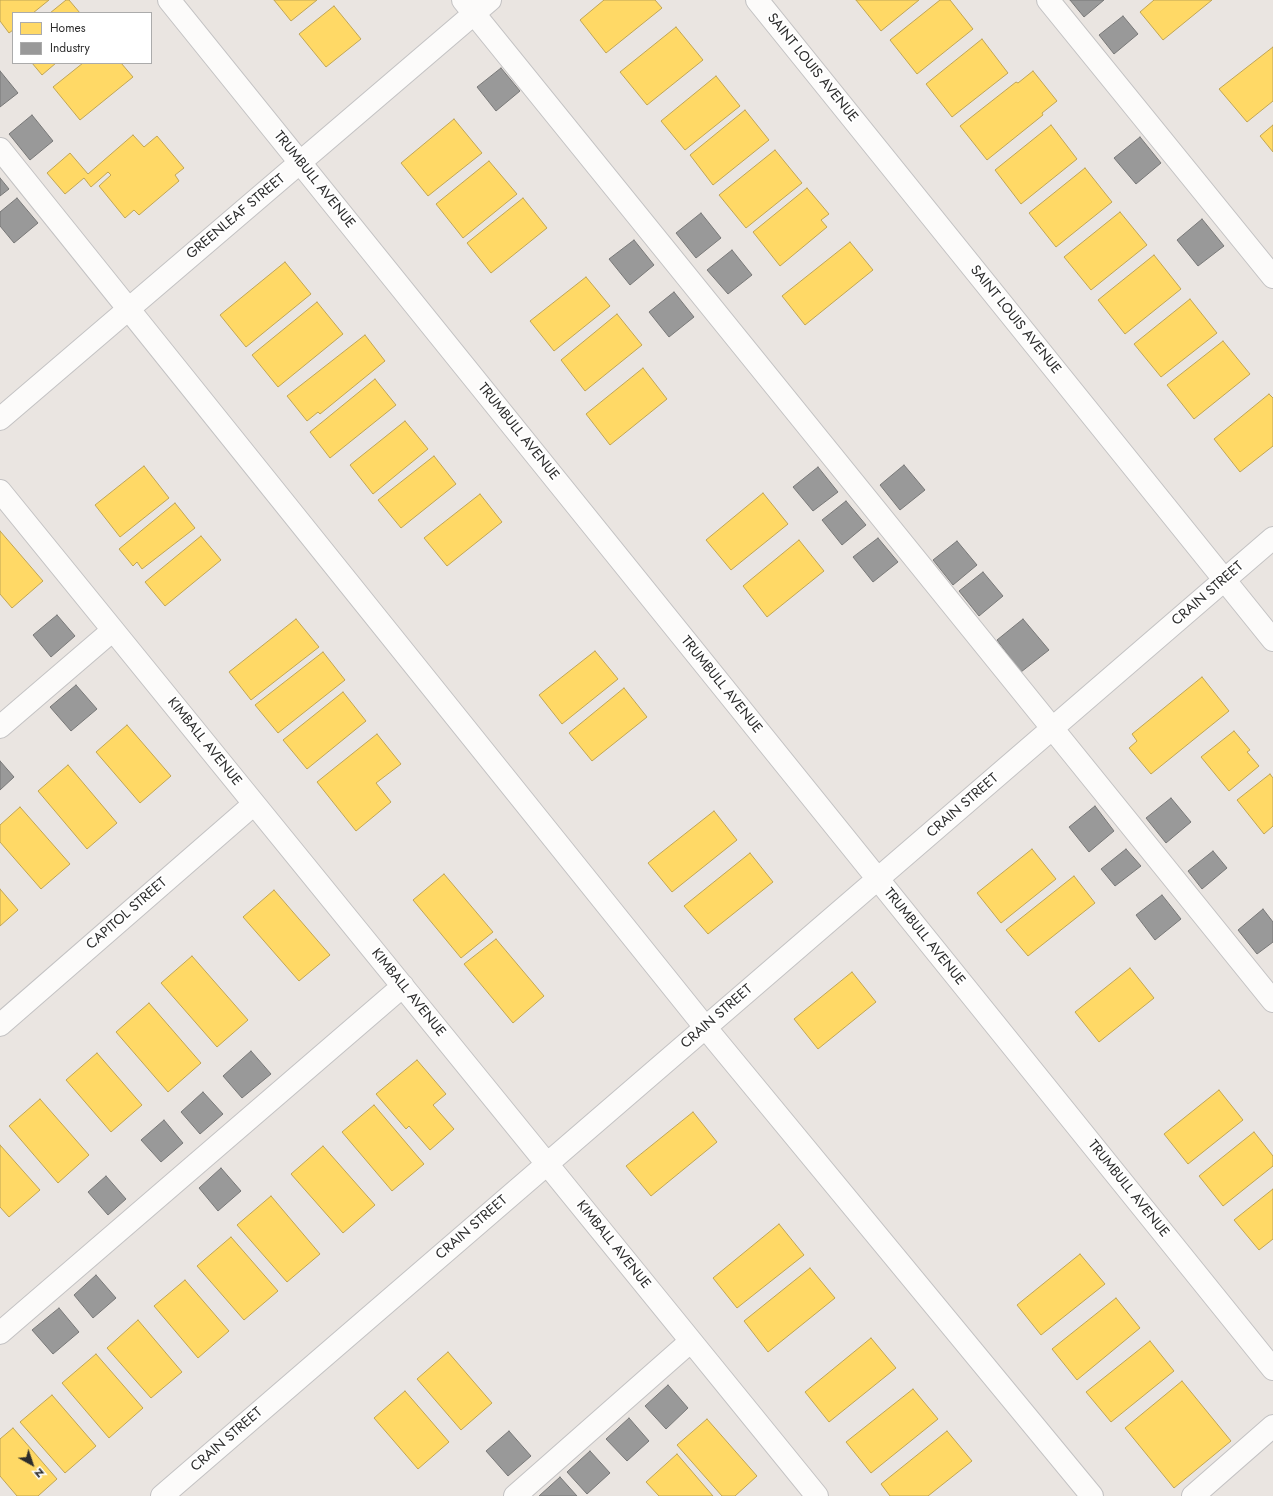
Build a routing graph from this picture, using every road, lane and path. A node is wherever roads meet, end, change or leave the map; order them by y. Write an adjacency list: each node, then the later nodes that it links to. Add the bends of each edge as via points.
1 (169, 0): 6 (street, TRUMBULL AVENUE)
2 (757, 0): 12 (street, SAINT LOUIS AVENUE)
3 (1048, 0): 7 (street)
4 (476, 5): 6 (street, GREENLEAF STREET); 16 (street)
5 (0, 149): 8 (street)
6 (300, 163): 8 (street, GREENLEAF STREET); 18 (street, TRUMBULL AVENUE)
7 (1273, 277)
8 (129, 309): 9 (street, GREENLEAF STREET); 22 (street)
9 (0, 419)
10 (0, 491): 13 (street, KIMBALL AVENUE)
11 (1273, 538): 12 (street, CRAIN STREET)
12 (1224, 580): 14 (street, SAINT LOUIS AVENUE); 16 (street, CRAIN STREET)
13 (113, 630): 15 (street); 17 (street, KIMBALL AVENUE)
14 (1273, 640)
15 (0, 727)
16 (1052, 729): 18 (street, CRAIN STREET); 20 (street)
17 (254, 804): 19 (street, KIMBALL AVENUE); 21 (street, CAPITOL STREET)
18 (878, 879): 22 (street, CRAIN STREET); 26 (street, TRUMBULL AVENUE)
19 (403, 986): 23 (street, KIMBALL AVENUE); 24 (street)
20 (1273, 1001)
21 (0, 1025)
22 (705, 1027): 23 (street, CRAIN STREET); 31 (street)
23 (547, 1164): 25 (street, KIMBALL AVENUE); 28 (street, CRAIN STREET)
24 (0, 1333)
25 (691, 1341): 29 (street); 30 (street, KIMBALL AVENUE)
26 (1273, 1369)
27 (1273, 1426): 32 (street)
28 (162, 1496)
29 (515, 1496)
30 (817, 1496)
31 (1092, 1496)
32 (1193, 1496)

